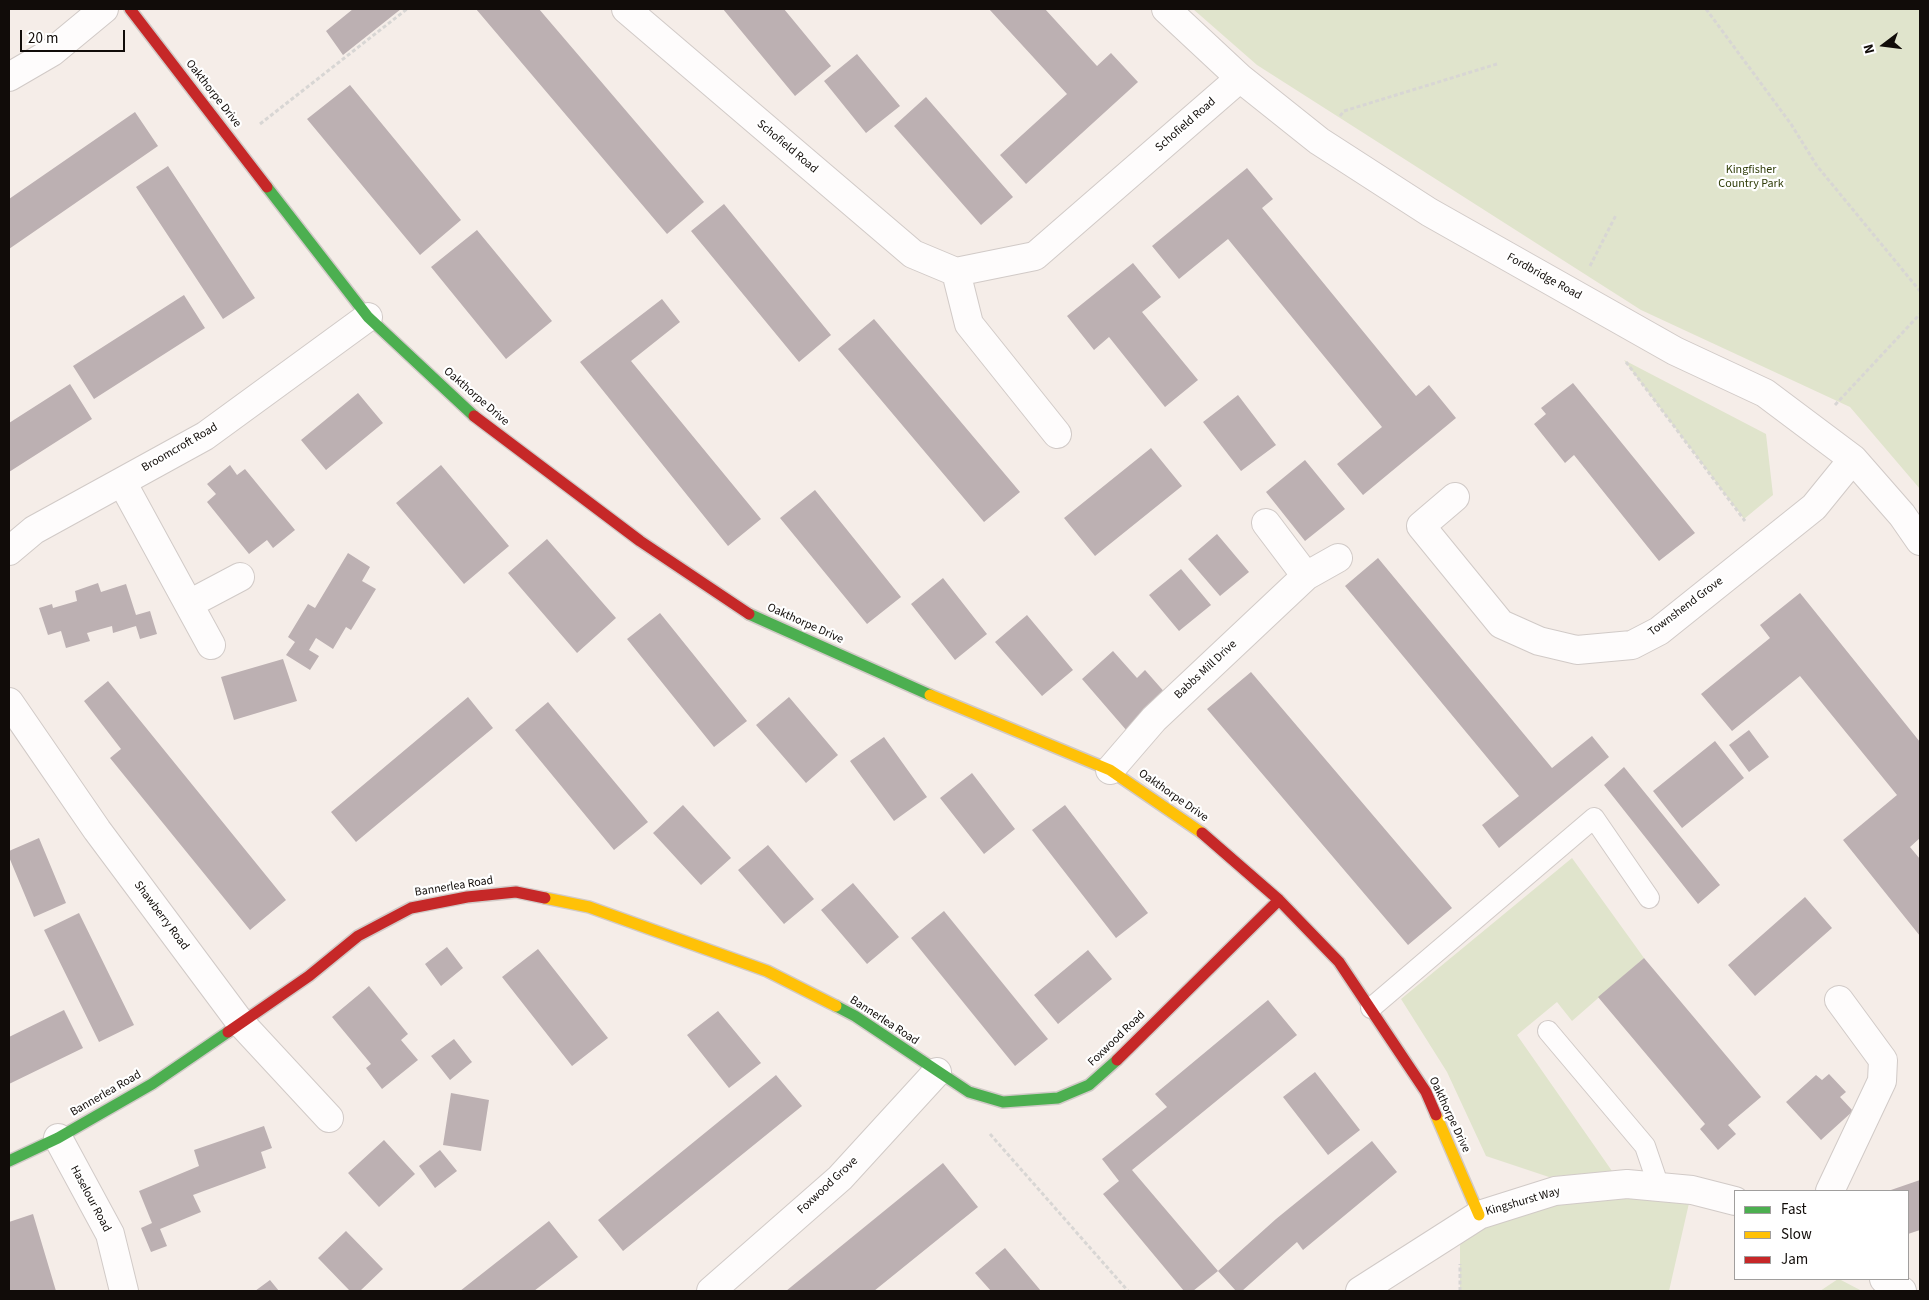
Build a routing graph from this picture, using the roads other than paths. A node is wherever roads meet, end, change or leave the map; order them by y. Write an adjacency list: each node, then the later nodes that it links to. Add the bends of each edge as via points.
1 (104, 9): 5 (street, via 52,52)
2 (130, 9): 8 (street, Oakthorpe Drive)
3 (626, 9): 7 (street, Schofield Road, via 913,254)
4 (1166, 9): 6 (street, Fordbridge Road)
5 (9, 77)
6 (1240, 78): 7 (street, Schofield Road, via 1035,256); 10 (street, Fordbridge Road, via 1319,141 1429,212 1675,351 1765,393)
7 (956, 272): 9 (street, via 969,324)
8 (368, 317): 11 (street, Broomcroft Road, via 205,436); 22 (street, Oakthorpe Drive, via 470,414 640,541 753,616)
9 (1057, 434)
10 (1853, 459): 12 (street, Townshend Grove, via 1814,507 1659,631 1632,645 1576,650 1539,641 1500,624 1421,526); 14 (street, Fordbridge Road, via 1902,515)
11 (122, 482): 15 (street, Broomcroft Road, via 34,530); 19 (street)
12 (1455, 498)
13 (1266, 523): 17 (street)
14 (1920, 541)
15 (9, 551)
16 (1338, 558): 17 (street, Babbs Mill Drive)
17 (1306, 576): 22 (street, Babbs Mill Drive, via 1154,719)
18 (240, 577): 19 (street)
19 (189, 604): 20 (street)
20 (211, 645)
21 (9, 702): 27 (street, Shawberry Road, via 97,830)
22 (1110, 770): 24 (street, Oakthorpe Drive, via 1209,838)
23 (1648, 898): 26 (lane, via 1594,818)
24 (1279, 900): 26 (street, Oakthorpe Drive, via 1339,962); 29 (street, Foxwood Road, via 1089,1085 1058,1098 1003,1102 969,1092)
25 (1839, 1000): 34 (street, via 1883,1060 1882,1081)
26 (1371, 1008): 36 (street, Oakthorpe Drive, via 1426,1092)
27 (240, 1022): 29 (street, Bannerlea Road, via 309,976 358,936 411,908 516,892 589,907 767,971 855,1016); 30 (street, Shawberry Road); 31 (street, Bannerlea Road, via 152,1084)
28 (1548, 1031): 33 (lane, via 1645,1146)
29 (937, 1072): 39 (street, Foxwood Grove, via 840,1178)
30 (329, 1118)
31 (58, 1138): 32 (street, Bannerlea Road); 38 (street, Haselour Road, via 110,1234)
32 (9, 1161)
33 (1658, 1187): 35 (street, Kingshurst Way, via 1692,1190); 36 (street, Kingshurst Way, via 1627,1184 1555,1191)
34 (1830, 1190)
35 (1734, 1201)
36 (1479, 1215): 40 (street, Kingshurst Way)
37 (1886, 1280): 41 (street)
38 (124, 1291)
39 (711, 1291)
40 (1360, 1291)
41 (1902, 1291)

